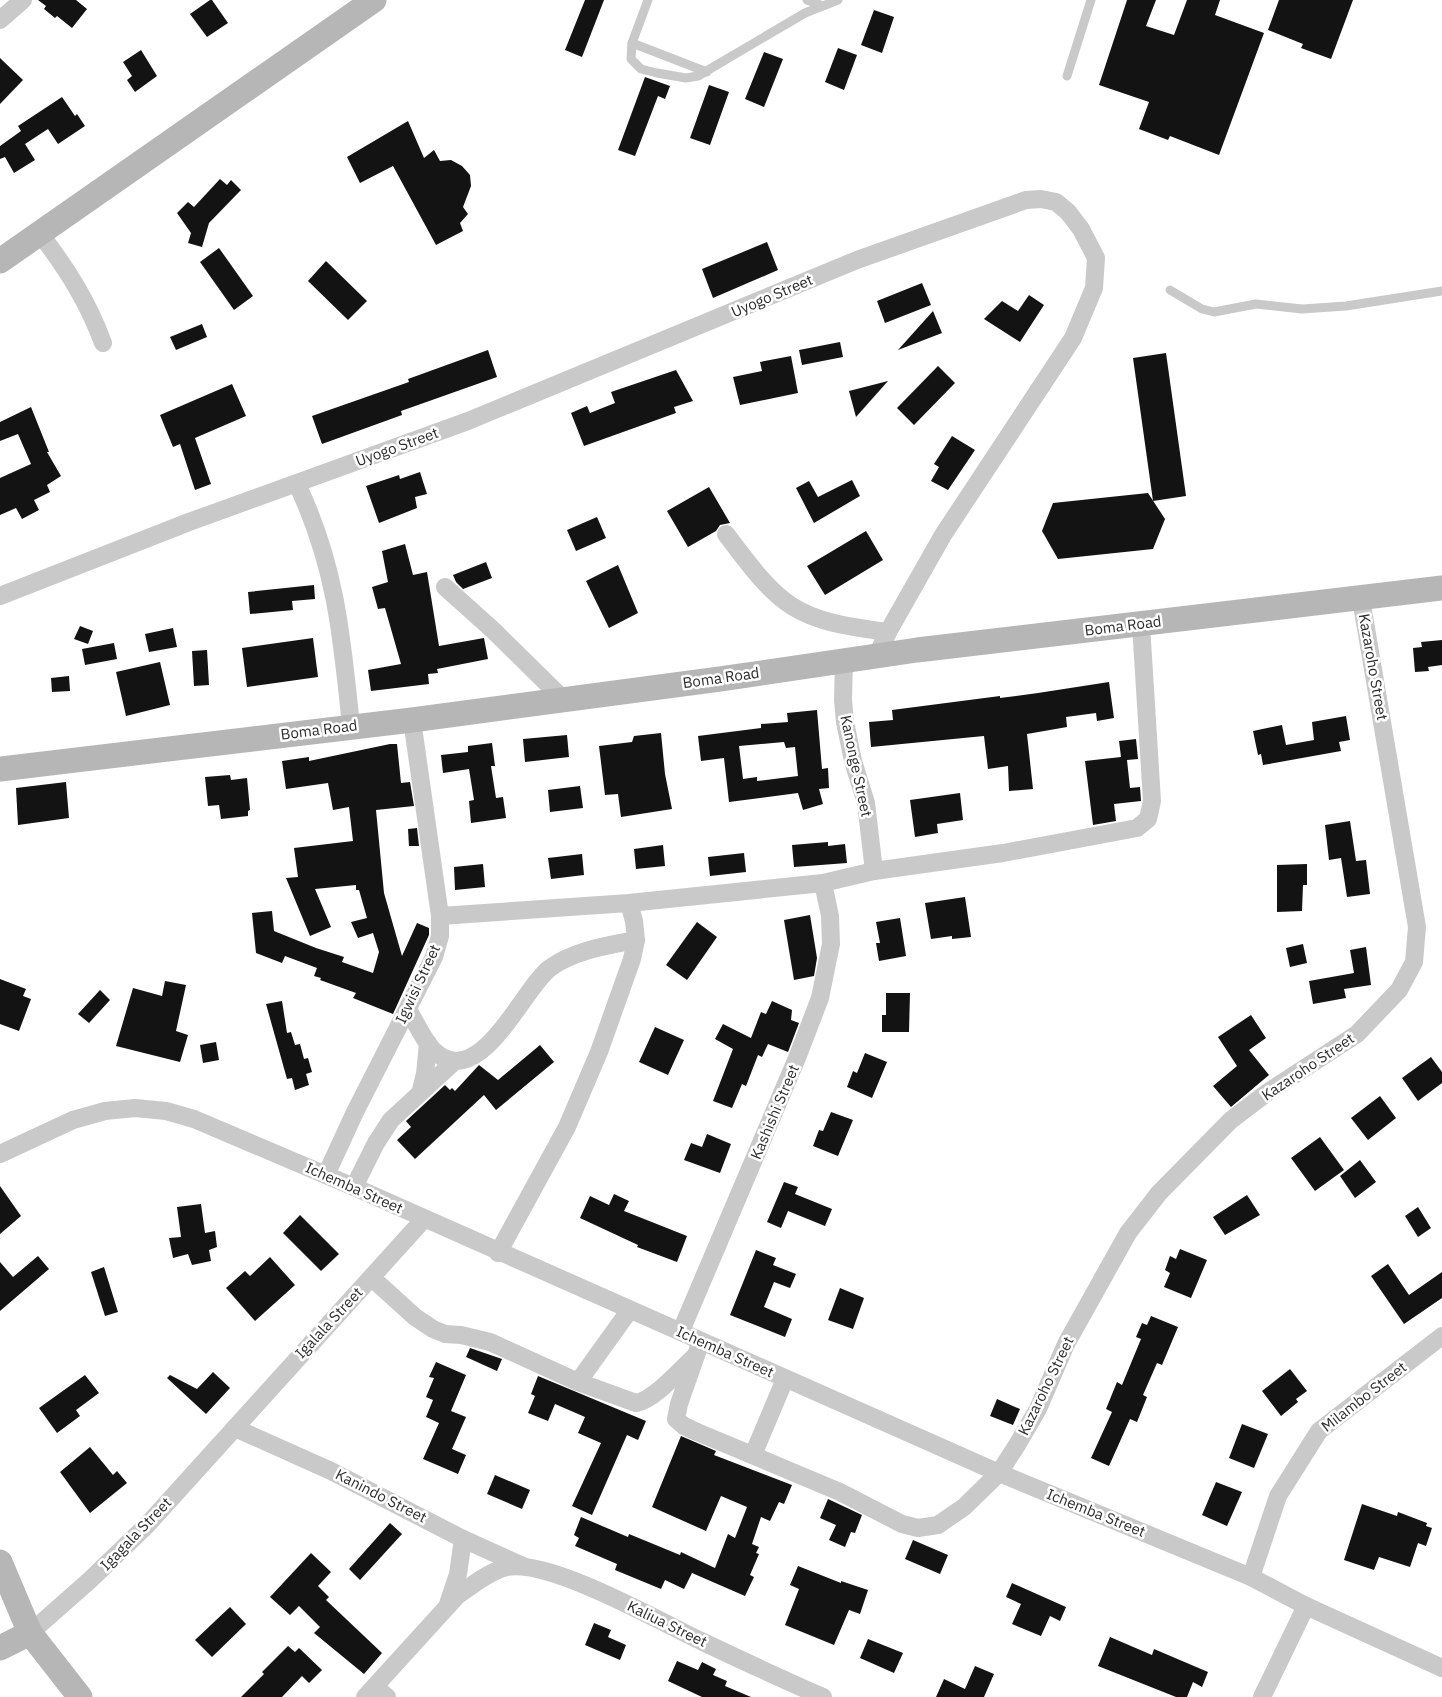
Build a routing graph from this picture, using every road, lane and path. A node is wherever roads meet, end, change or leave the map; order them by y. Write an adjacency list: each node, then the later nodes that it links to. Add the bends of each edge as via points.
1 (23, 0): 8 (street)
2 (374, 0): 12 (main road)
3 (648, 0): 9 (lane)
4 (807, 0): 7 (lane)
5 (838, 0): 7 (lane)
6 (1091, 0): 11 (lane)
7 (823, 6): 10 (lane, via 805,13)
8 (0, 20)
9 (632, 43): 10 (lane); 10 (lane, via 631,59 641,69 686,78)
10 (707, 72)
11 (1067, 76)
12 (40, 235): 13 (main road); 16 (street, via 83,296)
13 (0, 261)
14 (1170, 290): 15 (lane, via 1214,312 1256,304 1302,309 1346,306)
15 (1442, 291)
16 (103, 343)
17 (297, 484): 21 (street, Uyogo Street, via 189,522); 24 (street, Uyogo Street, via 468,421 857,260 1026,200 1056,202 1081,229 1096,258 1094,288 1073,338 947,528); 29 (street, via 324,549 334,593 343,646)
18 (726, 534): 24 (street, via 777,597 794,609 841,626)
19 (445, 587): 27 (street, via 494,630)
20 (1442, 588): 22 (main road, Boma Road)
21 (0, 596)
22 (1362, 599): 23 (main road, Boma Road, via 1251,609); 54 (street, Kazaroho Street, via 1417,927 1414,962 1399,990 1357,1034 1231,1120 1159,1193 1128,1233 1066,1344 1038,1409)
23 (1141, 625): 25 (main road, Boma Road); 31 (street, via 1152,802 1148,819 1137,828 1058,844)
24 (888, 632): 25 (street, Uyogo Street)
25 (877, 655): 26 (main road, Boma Road)
26 (844, 660): 27 (main road, Boma Road); 31 (street, Kanonge Street, via 845,722 866,803)
27 (563, 699): 28 (main road, Boma Road)
28 (412, 720): 29 (main road, Boma Road); 34 (street, Igwisi Street)
29 (350, 726): 30 (main road, Boma Road)
30 (0, 769)
31 (874, 871): 32 (street)
32 (823, 884): 33 (street); 47 (street, Kashishi Street, via 830,916 831,944 820,998)
33 (629, 903): 34 (street); 35 (street)
34 (440, 916): 36 (street, Igwisi Street, via 440,936 434,956)
35 (636, 940): 38 (street, via 565,958 533,985 492,1042 478,1054); 44 (street, via 599,1052 567,1127)
36 (408, 1010): 37 (street); 41 (street, Igwisi Street)
37 (428, 1042): 38 (street, via 435,1052); 39 (street)
38 (455, 1061): 39 (street)
39 (421, 1090): 42 (street, via 383,1130)
40 (0, 1154): 41 (street, Ichemba Street, via 73,1120 105,1111 135,1108 166,1111 194,1119)
41 (326, 1175): 42 (street, Ichemba Street)
42 (354, 1187): 43 (street, Ichemba Street)
43 (424, 1219): 44 (street, Ichemba Street); 45 (street, Igalala Street)
44 (498, 1253): 46 (street, Ichemba Street)
45 (372, 1278): 51 (street, via 433,1329 490,1342); 52 (street, Igalala Street)
46 (629, 1311): 47 (street, Ichemba Street); 51 (street)
47 (681, 1332): 49 (street, Ichemba Street)
48 (1442, 1336): 58 (street, Milambo Street, via 1319,1431 1278,1496)
49 (698, 1348): 50 (street, Ichemba Street); 51 (street, via 642,1402 636,1404); 53 (street, Kazaroho Street, via 676,1419 684,1426)
50 (785, 1379): 53 (street); 54 (street, Ichemba Street)
51 (578, 1382)
52 (235, 1428): 55 (street, Kanindo Street, via 353,1482); 61 (street, Igagala Street, via 147,1525)
53 (753, 1455): 54 (street, Kazaroho Street, via 840,1492 902,1524 918,1528 938,1525 964,1507)
54 (999, 1473): 58 (street, Ichemba Street)
55 (463, 1539): 57 (street, Kanindo Street); 59 (street, via 458,1574)
56 (0, 1562): 61 (main road)
57 (526, 1567): 59 (street, Kaliua Street, via 506,1568 470,1586); 66 (street, Kaliua Street, via 601,1592)
58 (1250, 1577): 60 (street, Ichemba Street)
59 (447, 1605): 64 (street)
60 (1306, 1606): 63 (street, Ichemba Street); 67 (street)
61 (30, 1632): 62 (main road); 65 (main road)
62 (0, 1648)
63 (1442, 1668)
64 (376, 1694)
65 (80, 1697)
66 (823, 1697)
67 (1262, 1697)

